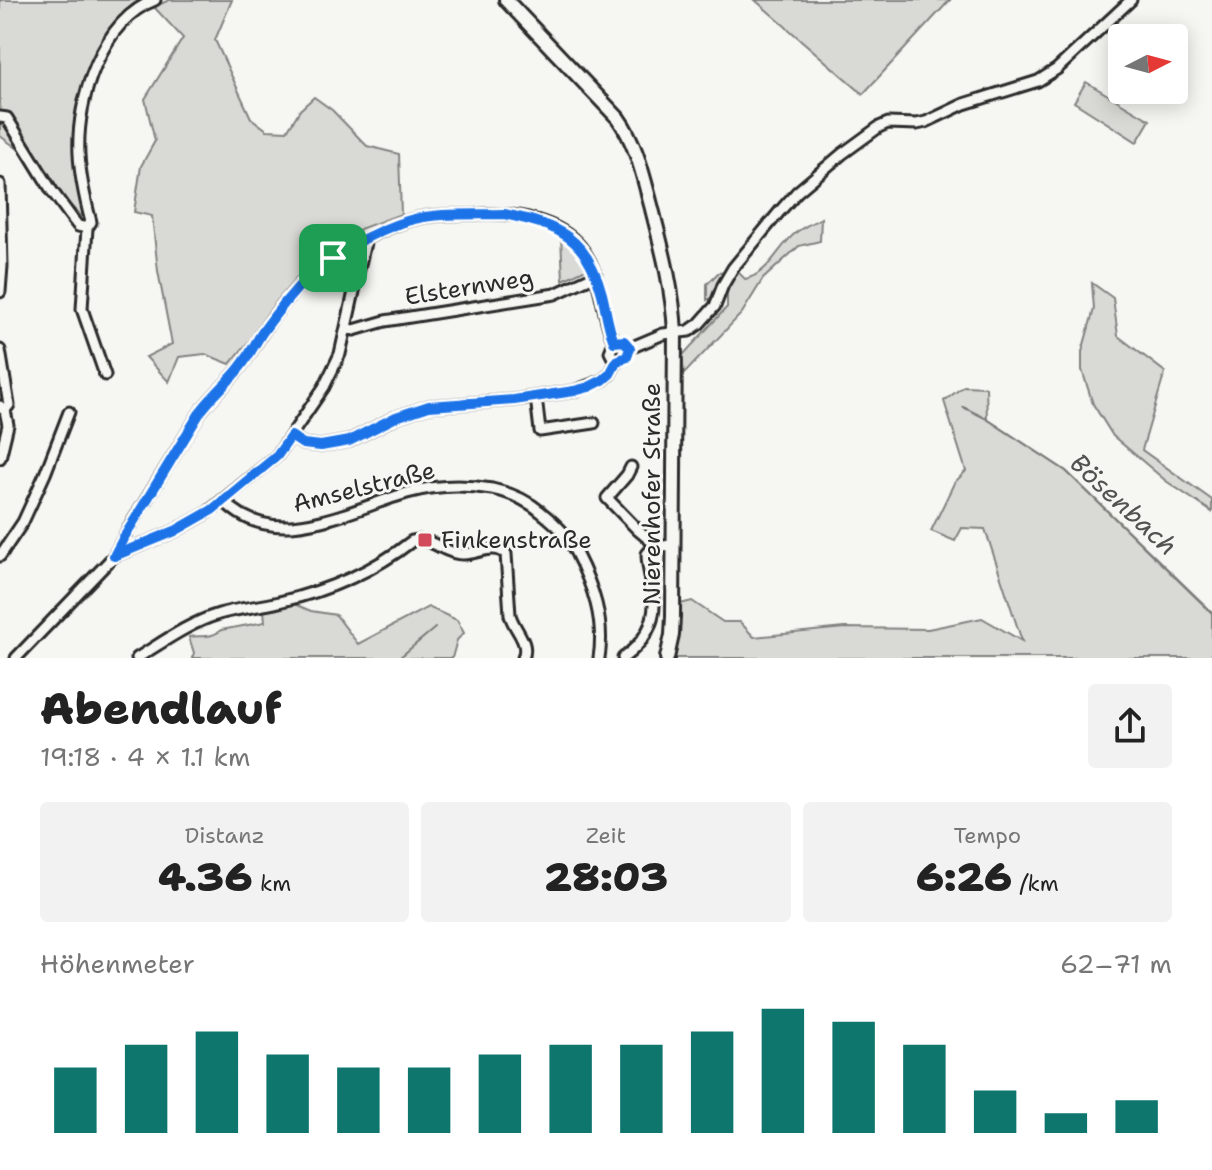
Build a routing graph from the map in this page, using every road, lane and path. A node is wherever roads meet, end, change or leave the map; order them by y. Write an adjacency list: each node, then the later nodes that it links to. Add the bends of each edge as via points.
1 (155, 0): 6 (street, via 118,26 91,77 78,150 91,222)
2 (506, 0): 11 (street, Nierenhofer Straße, via 626,129 668,269)
3 (1131, 0): 11 (street, via 1038,81 974,100 926,122 888,123 871,132 780,211 733,268 709,315 689,331)
4 (0, 117): 6 (street, via 7,118 78,226)
5 (0, 184): 9 (street)
6 (87, 228): 16 (street, via 82,309)
7 (366, 238): 8 (street, via 425,217 504,214 558,230 578,244); 10 (street); 28 (street, via 308,276 264,330 228,383 201,411)
8 (596, 275): 10 (street, Elsternweg, via 555,294); 12 (street)
9 (0, 292)
10 (347, 328): 21 (street, via 324,387)
11 (675, 333): 13 (street); 25 (street, Nierenhofer Straße)
12 (614, 342): 13 (street, via 624,341); 15 (street, via 610,352)
13 (630, 348): 15 (street, via 627,357)
14 (0, 350): 18 (street, via 9,405)
15 (617, 361): 17 (street, via 610,374 589,387)
16 (105, 375)
17 (536, 397): 20 (street, via 540,431); 21 (street, via 429,406 349,441 321,446)
18 (3, 408): 22 (street, via 8,425)
19 (69, 412): 27 (street, via 27,513)
20 (594, 423)
21 (291, 436): 24 (street, via 277,456)
22 (0, 458)
23 (631, 467): 26 (street, via 607,498)
24 (224, 501): 28 (street, via 175,531); 32 (street, Amselstraße, via 259,522 284,527 353,513 436,487 480,487 519,496 563,531 573,547 600,618)
25 (673, 545): 26 (street); 34 (street, Nierenhofer Straße)
26 (657, 546): 33 (street, via 647,558 653,619 643,641)
27 (0, 556)
28 (114, 556): 29 (street)
29 (16, 658)
30 (137, 658): 31 (street, via 203,620 321,590 380,565 418,539 459,555 495,548 506,554 510,615 525,646)
31 (523, 658)
32 (599, 658)
33 (623, 658)
34 (667, 658)

